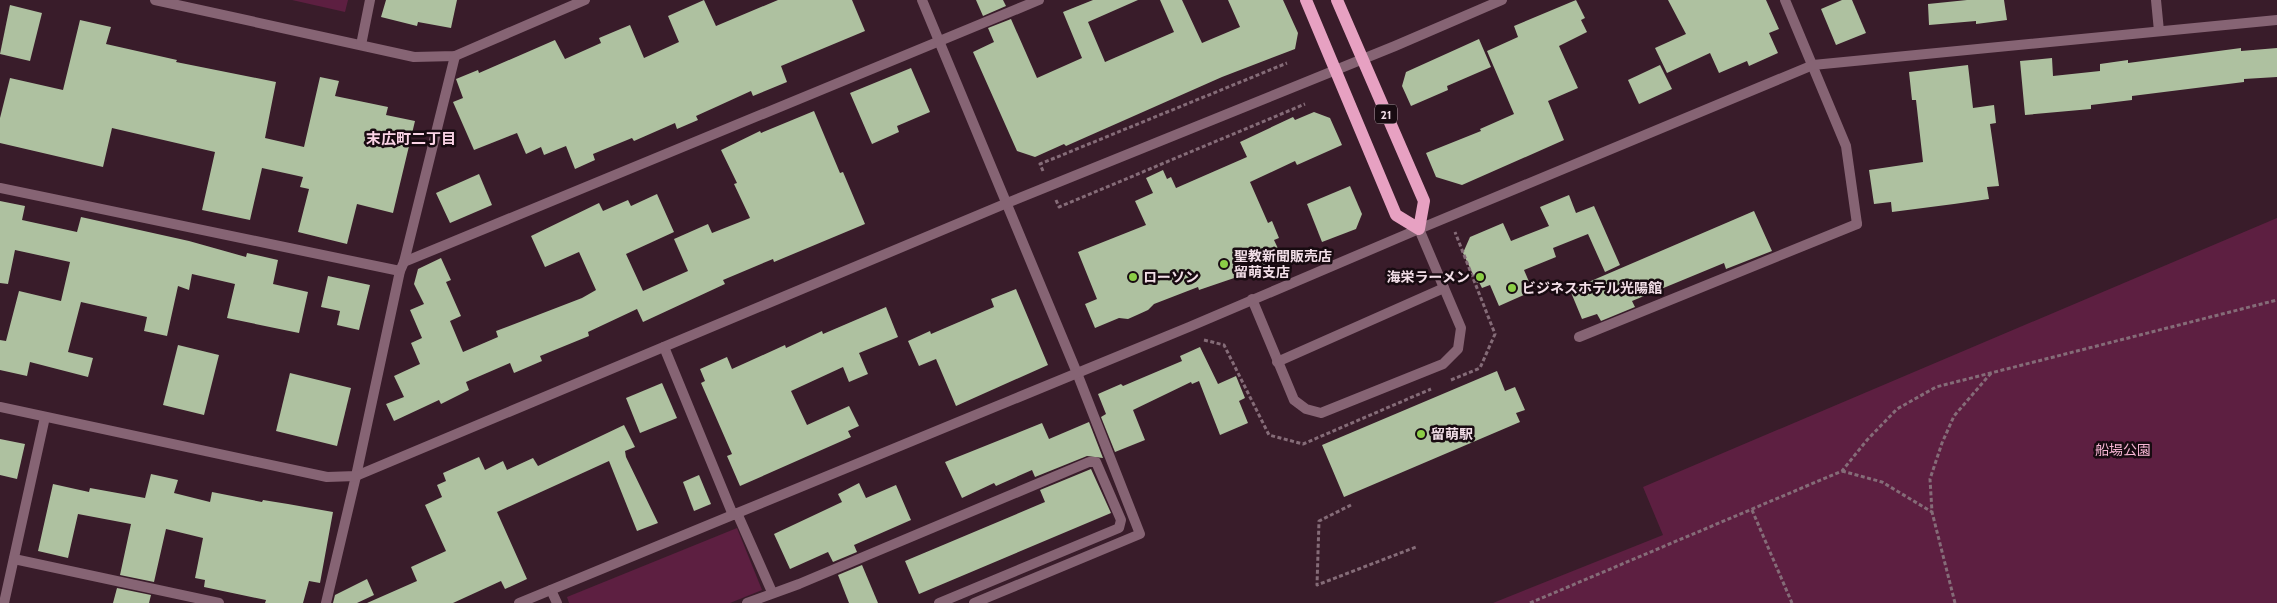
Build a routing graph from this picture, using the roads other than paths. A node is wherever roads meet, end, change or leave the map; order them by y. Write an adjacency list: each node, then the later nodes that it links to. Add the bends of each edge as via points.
1 (155, 0): 11 (street)
2 (370, 0): 15 (street)
3 (583, 0): 16 (street)
4 (922, 0): 14 (street)
5 (1039, 0): 14 (street)
6 (1306, 0): 19 (main road, 21)
7 (1337, 0): 17 (main road, 21)
8 (1502, 0): 17 (street)
9 (1785, 0): 18 (street)
10 (2156, 0): 13 (street)
11 (194, 4): 15 (street)
12 (2277, 20): 13 (street)
13 (2159, 31): 18 (street)
14 (939, 42): 21 (street); 23 (street)
15 (361, 45): 16 (street, via 414,58)
16 (455, 56): 23 (street)
17 (1362, 59): 19 (street); 22 (main road, 21, via 1424,201)
18 (1812, 65): 22 (street); 26 (street, via 1846,146 1857,224)
19 (1335, 70): 21 (street); 22 (main road, 21, via 1396,215)
20 (0, 188): 23 (street)
21 (1007, 203): 27 (street); 29 (street)
22 (1419, 229): 24 (street); 25 (street)
23 (402, 266): 32 (street)
24 (1444, 288): 28 (street); 28 (street, via 1461,328 1458,349 1443,364 1321,413 1306,409 1294,400)
25 (1252, 299): 28 (street); 29 (street)
26 (1578, 337)
27 (664, 346): 32 (street); 33 (street)
28 (1276, 362)
29 (1077, 373): 33 (street); 44 (street, via 1140,534)
30 (0, 406): 31 (street)
31 (45, 418): 32 (street, via 327,477); 34 (street)
32 (356, 476): 39 (street)
33 (735, 514): 35 (street); 36 (street)
34 (14, 559): 37 (street); 38 (street)
35 (551, 590): 40 (street); 41 (street)
36 (772, 592): 42 (street); 43 (street, via 799,584 1089,462 1096,462 1121,520 1119,528)
37 (4, 603)
38 (219, 603)
39 (326, 603)
40 (519, 603)
41 (557, 603)
42 (747, 603)
43 (939, 603)
44 (974, 603)

